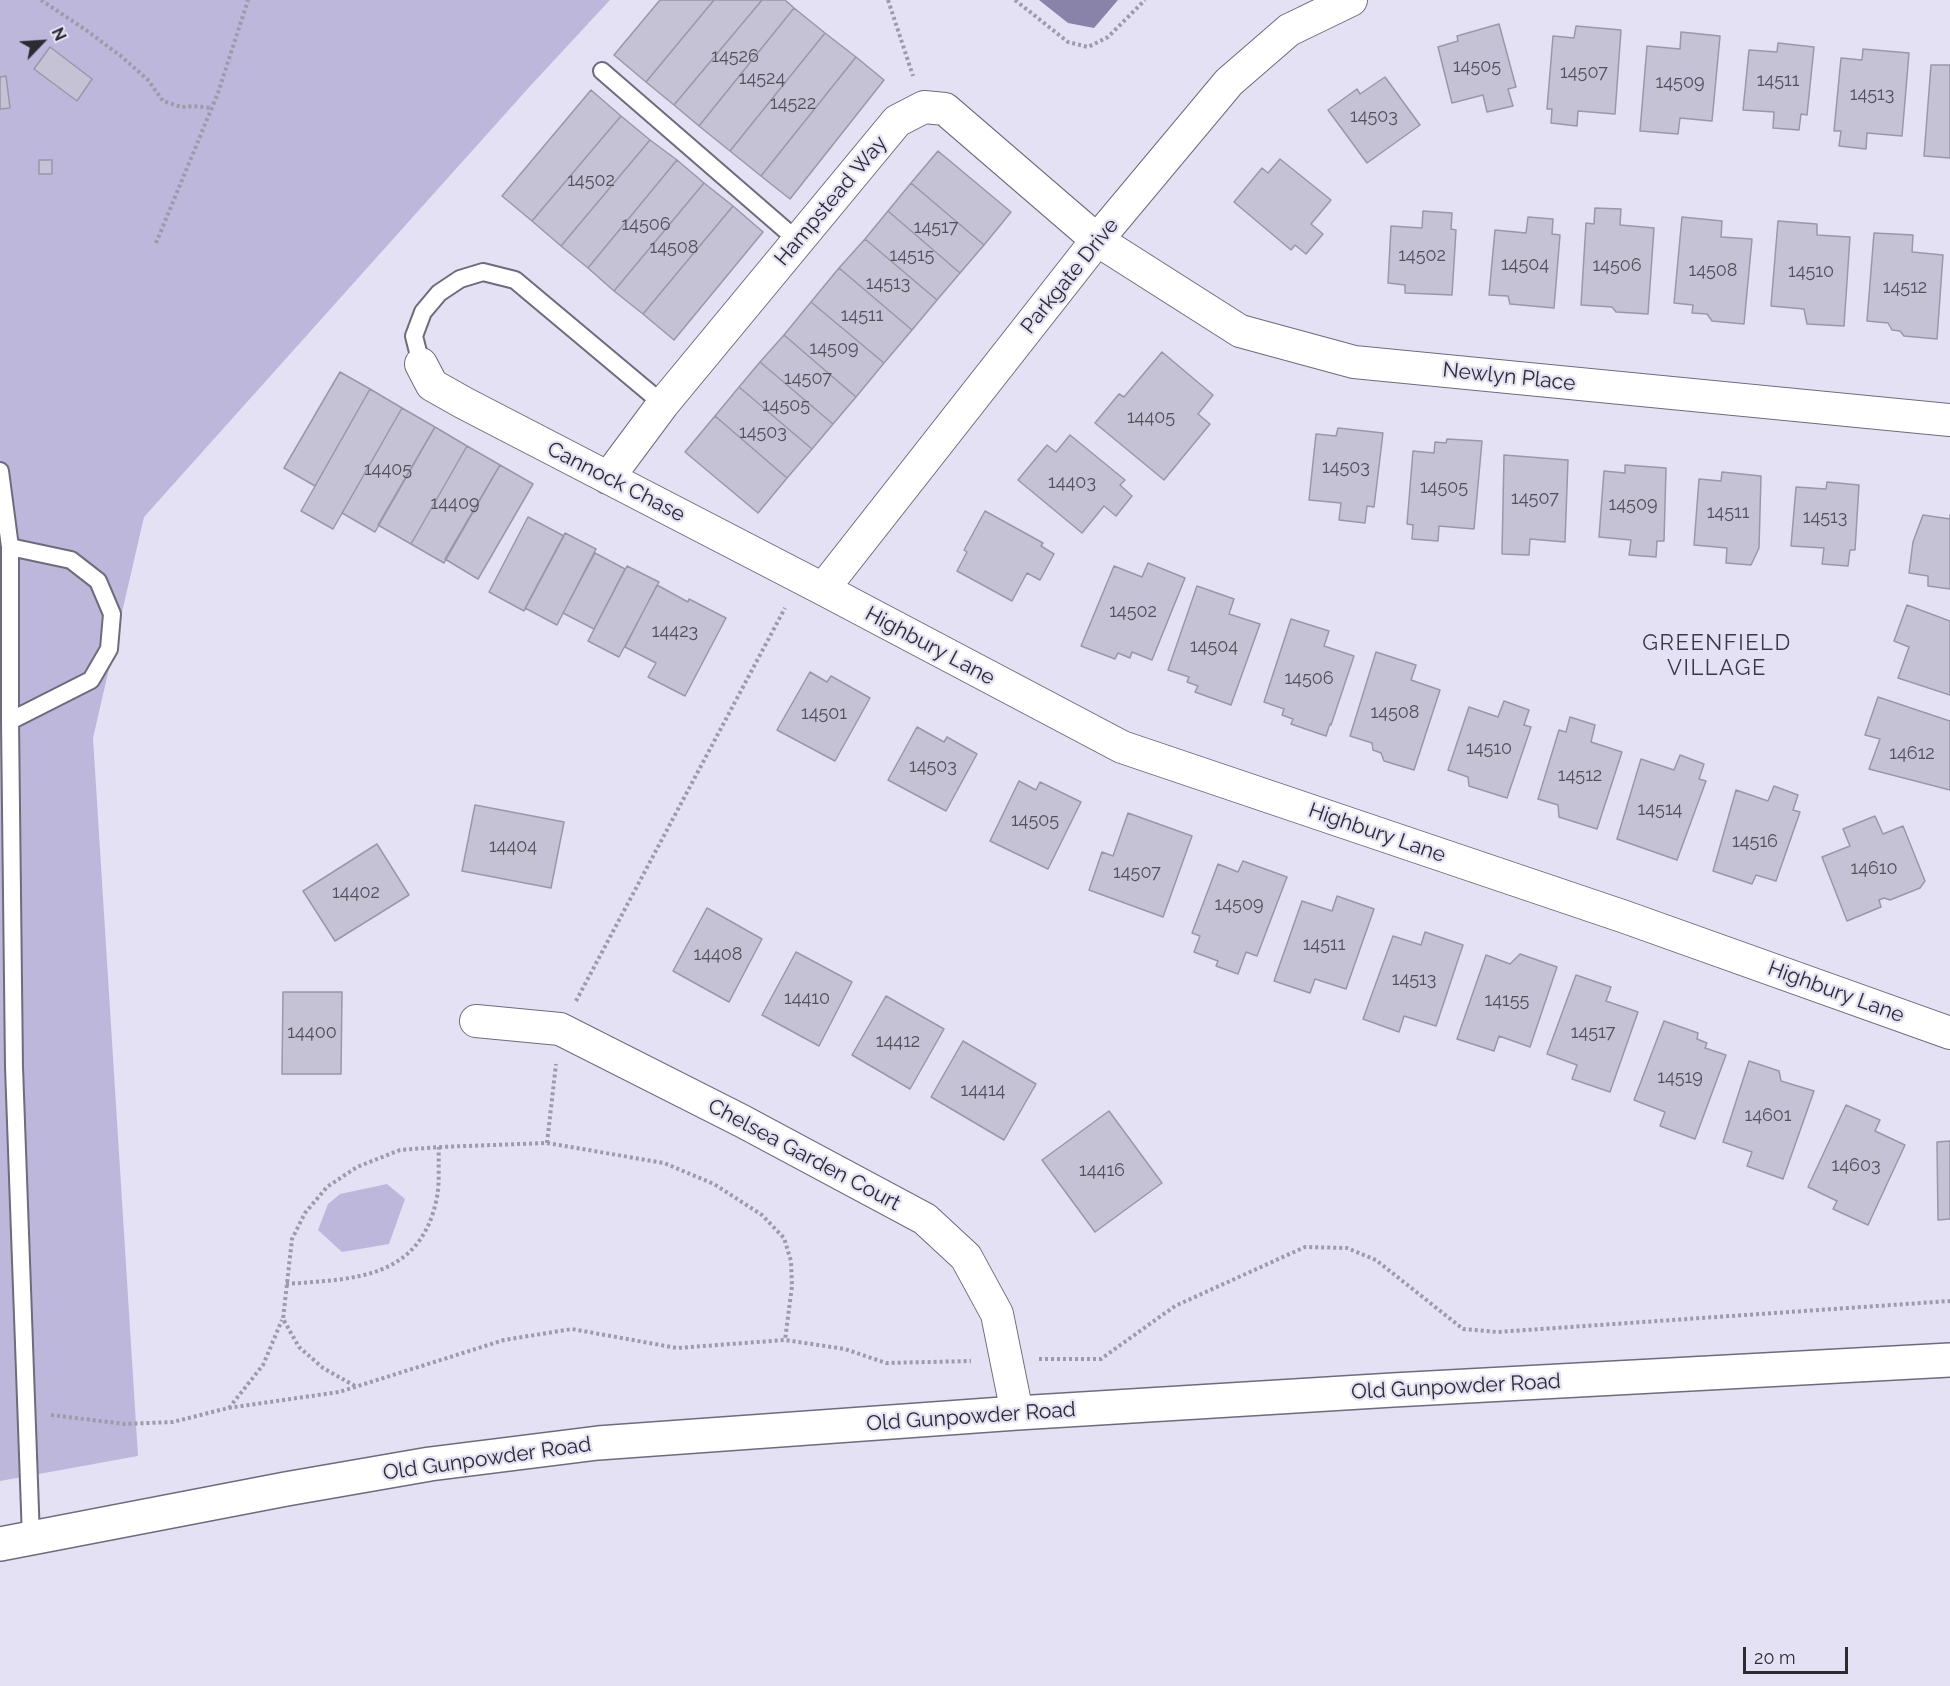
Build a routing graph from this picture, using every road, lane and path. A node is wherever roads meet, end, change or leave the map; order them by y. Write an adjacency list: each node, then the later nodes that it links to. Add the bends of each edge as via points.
1 (40, 0): 9 (path, via 122,57 148,80 163,101 181,107)
2 (248, 0): 9 (path)
3 (888, 0): 8 (path)
4 (1015, 0): 5 (path, via 1068,42 1088,47 1108,37)
5 (1145, 0)
6 (1351, 0): 11 (street, Parkgate Drive, via 1289,30 1229,82)
7 (602, 71): 10 (lane)
8 (924, 107): 10 (street, Hampstead Way, via 897,121); 11 (street, via 945,109)
9 (212, 108): 12 (path)
10 (797, 240): 14 (street, Hampstead Way)
11 (1097, 240): 15 (street, Newlyn Place, via 1240,331 1354,362); 19 (street, Parkgate Drive)
12 (156, 243)
13 (421, 364): 14 (lane, via 414,336 423,312 439,292 459,279 483,272 515,280); 17 (street, Cannock Chase, via 432,385)
14 (663, 404): 17 (street, Hampstead Way)
15 (1950, 420)
16 (0, 471): 18 (lane)
17 (608, 478): 19 (street, Cannock Chase)
18 (10, 547): 20 (lane); 20 (lane, via 71,560 98,581 112,614 109,649 91,680)
19 (812, 583): 22 (path); 23 (street, Highbury Lane, via 1122,747 1625,917)
20 (10, 721): 33 (lane)
21 (476, 1021): 22 (street, Chelsea Garden Court)
22 (560, 1029): 24 (path); 32 (street, Chelsea Garden Court, via 925,1219 966,1257 997,1314)
23 (1950, 1033)
24 (547, 1143): 25 (path); 28 (path, via 664,1163 714,1184 762,1215 784,1239 790,1261 792,1286)
25 (439, 1147): 26 (path, via 400,1150 357,1167 327,1187 305,1213 292,1239); 26 (path, via 438,1196 416,1246 397,1263 367,1275)
26 (286, 1284): 27 (path)
27 (283, 1319): 30 (path, via 299,1347 323,1368); 31 (path, via 263,1365)
28 (785, 1340)
29 (1950, 1360): 32 (main road, Old Gunpowder Road)
30 (356, 1387)
31 (228, 1408)
32 (1017, 1413): 33 (main road, Old Gunpowder Road, via 598,1443 430,1464)
33 (16, 1541)

